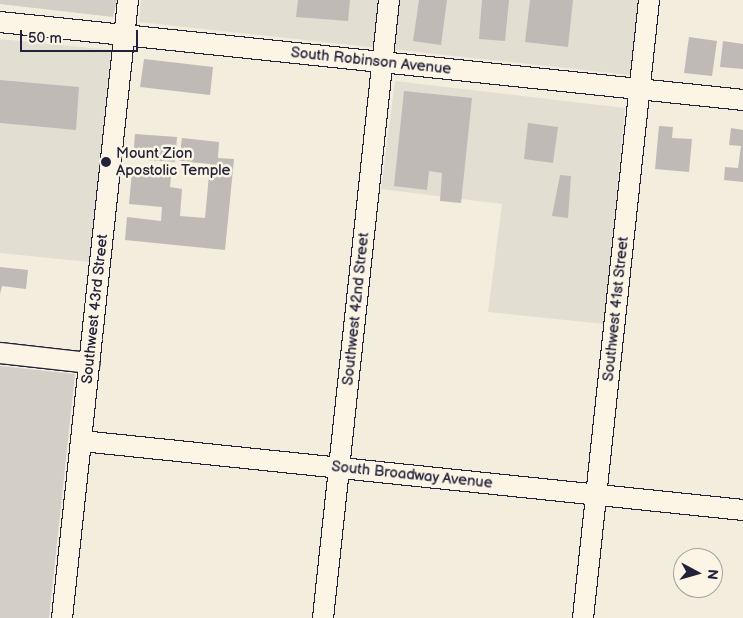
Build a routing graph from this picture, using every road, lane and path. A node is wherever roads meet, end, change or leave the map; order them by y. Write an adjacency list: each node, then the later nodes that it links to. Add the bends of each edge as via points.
1 (128, 0): 5 (street, Southwest 43rd Street)
2 (389, 0): 6 (street, Southwest 42nd Street)
3 (649, 0): 7 (street, Southwest 41st Street)
4 (0, 22): 5 (street, South Robinson Avenue)
5 (124, 35): 6 (street, South Robinson Avenue); 10 (street, Southwest 43rd Street)
6 (382, 62): 7 (street, South Robinson Avenue); 12 (street, Southwest 42nd Street)
7 (639, 90): 8 (street, South Robinson Avenue); 13 (street, Southwest 41st Street)
8 (743, 100)
9 (0, 353): 10 (street)
10 (89, 362): 11 (street, Southwest 43rd Street)
11 (82, 441): 12 (street, South Broadway Avenue); 15 (street, Southwest 43rd Street)
12 (339, 467): 13 (street, South Broadway Avenue); 16 (street, Southwest 42nd Street)
13 (596, 495): 14 (street, South Broadway Avenue); 17 (street, Southwest 41st Street)
14 (743, 510)
15 (62, 618)
16 (323, 618)
17 (583, 618)

